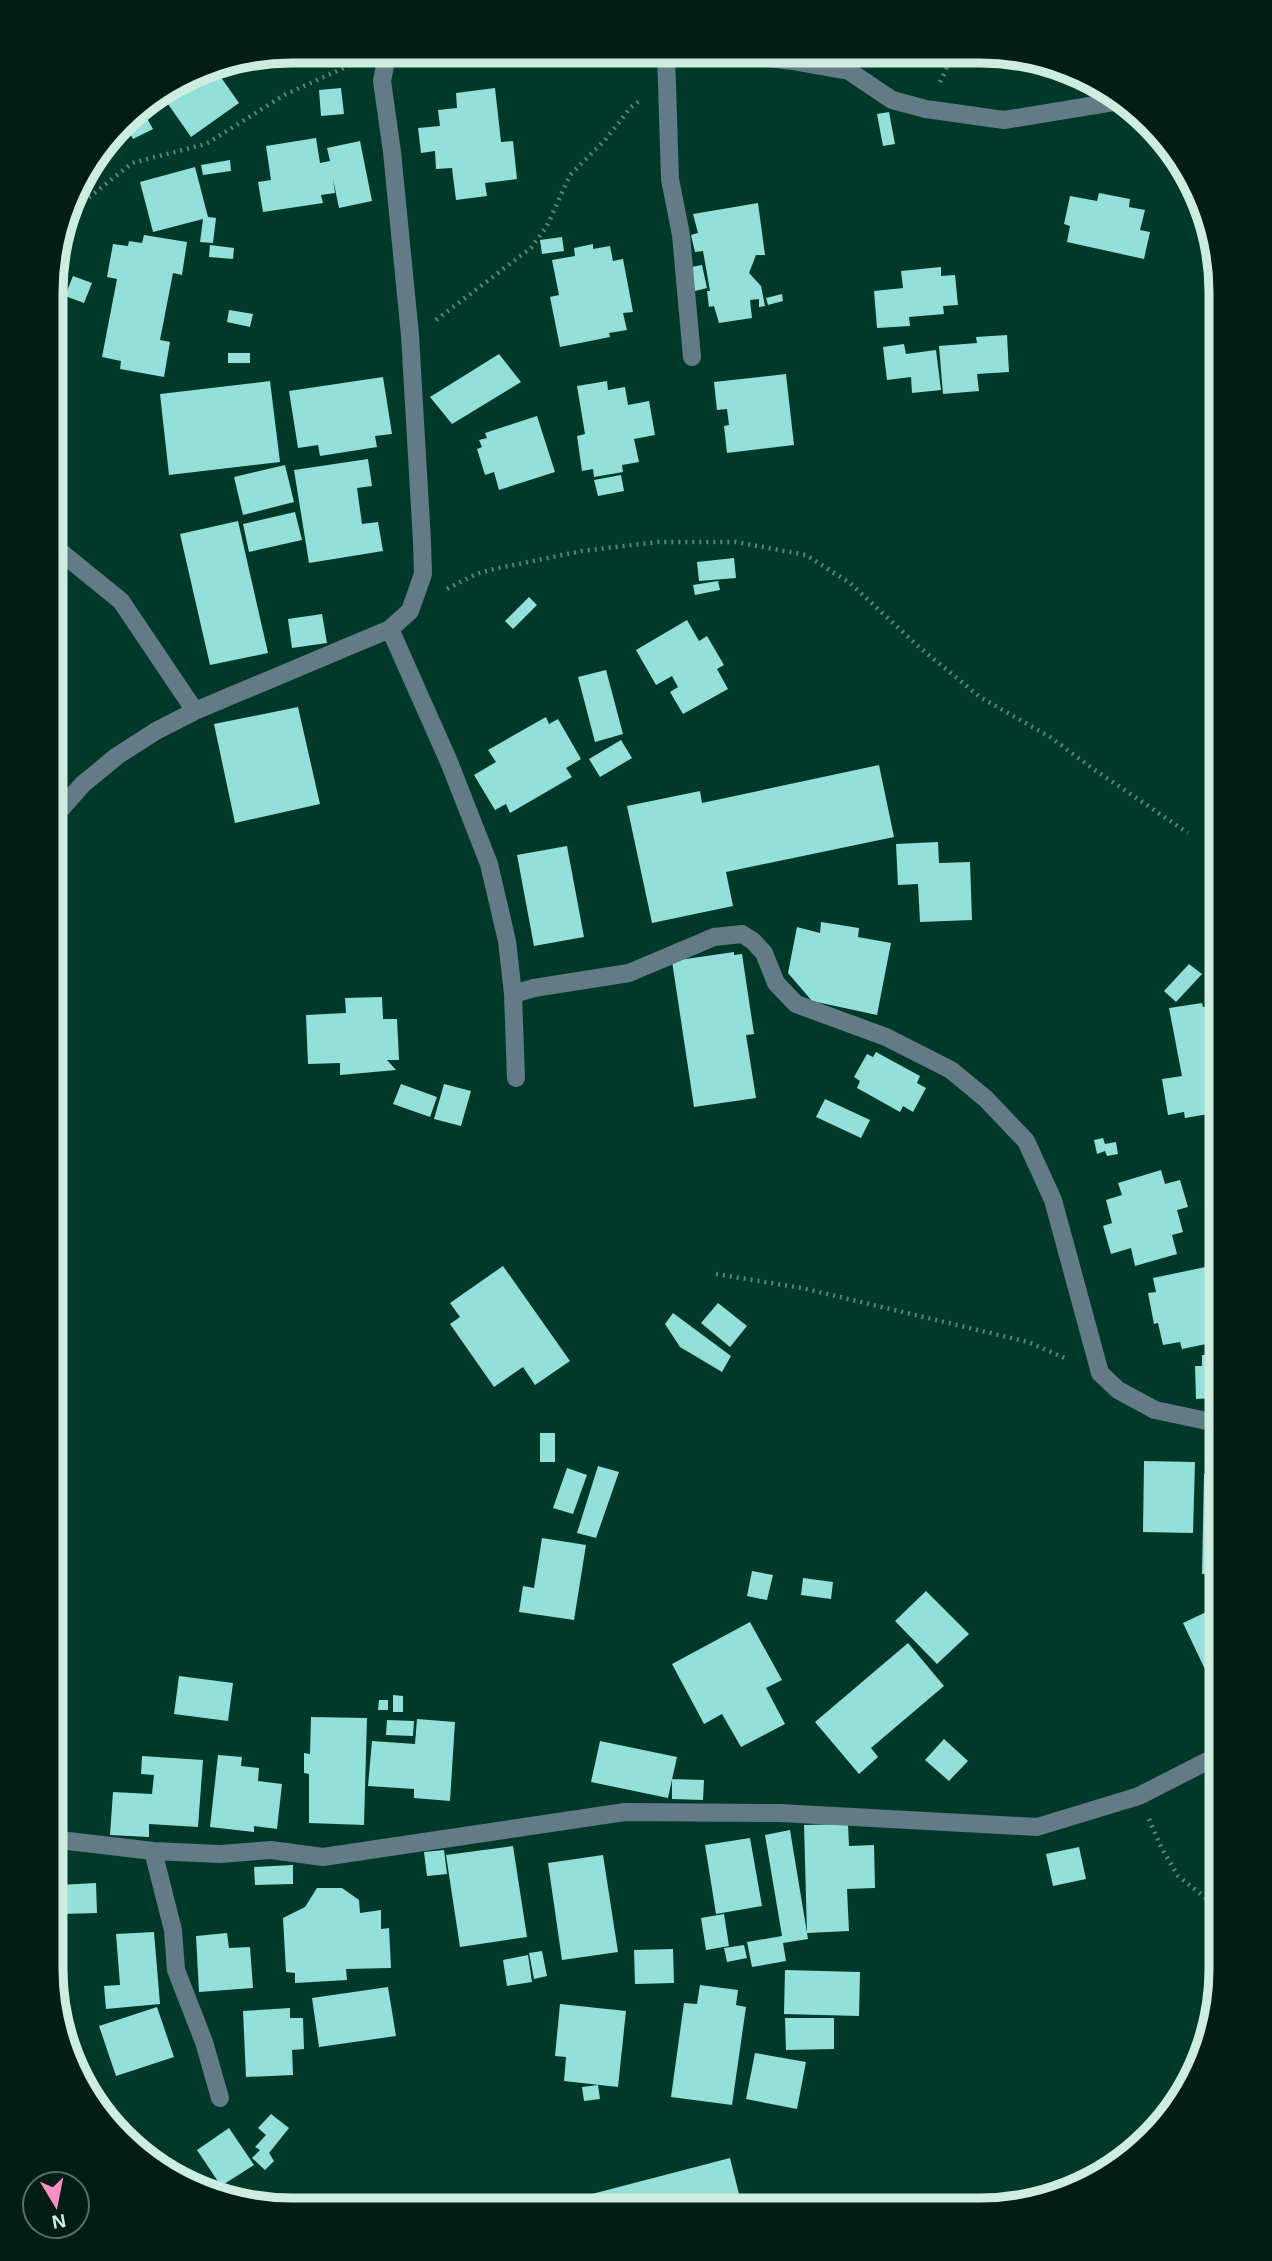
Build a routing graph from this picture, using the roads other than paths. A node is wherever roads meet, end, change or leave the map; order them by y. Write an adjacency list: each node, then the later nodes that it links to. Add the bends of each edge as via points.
1 (386, 63): 7 (street, via 382,81 410,335 423,573 410,611)
2 (666, 63): 5 (street, via 670,179 681,234)
3 (803, 63): 4 (street, via 849,71 892,100 1004,120)
4 (1108, 103)
5 (692, 357)
6 (63, 554): 8 (street, via 121,601)
7 (390, 629): 8 (street); 10 (street, via 489,864 507,941)
8 (195, 711): 9 (street, via 117,755)
9 (63, 807)
10 (513, 994): 11 (street); 12 (street, via 629,973 714,937 742,934 764,953 776,983 796,1004 886,1037 951,1070 986,1099 1026,1141 1053,1200 1100,1373 1118,1390 1155,1410)
11 (516, 1078)
12 (1209, 1421)
13 (1209, 1760): 15 (street, via 1139,1796 1037,1827 780,1813 625,1812 323,1857 271,1850 220,1854)
14 (63, 1840): 15 (street)
15 (153, 1851): 16 (street, via 173,1930 176,1970)
16 (220, 2098)

